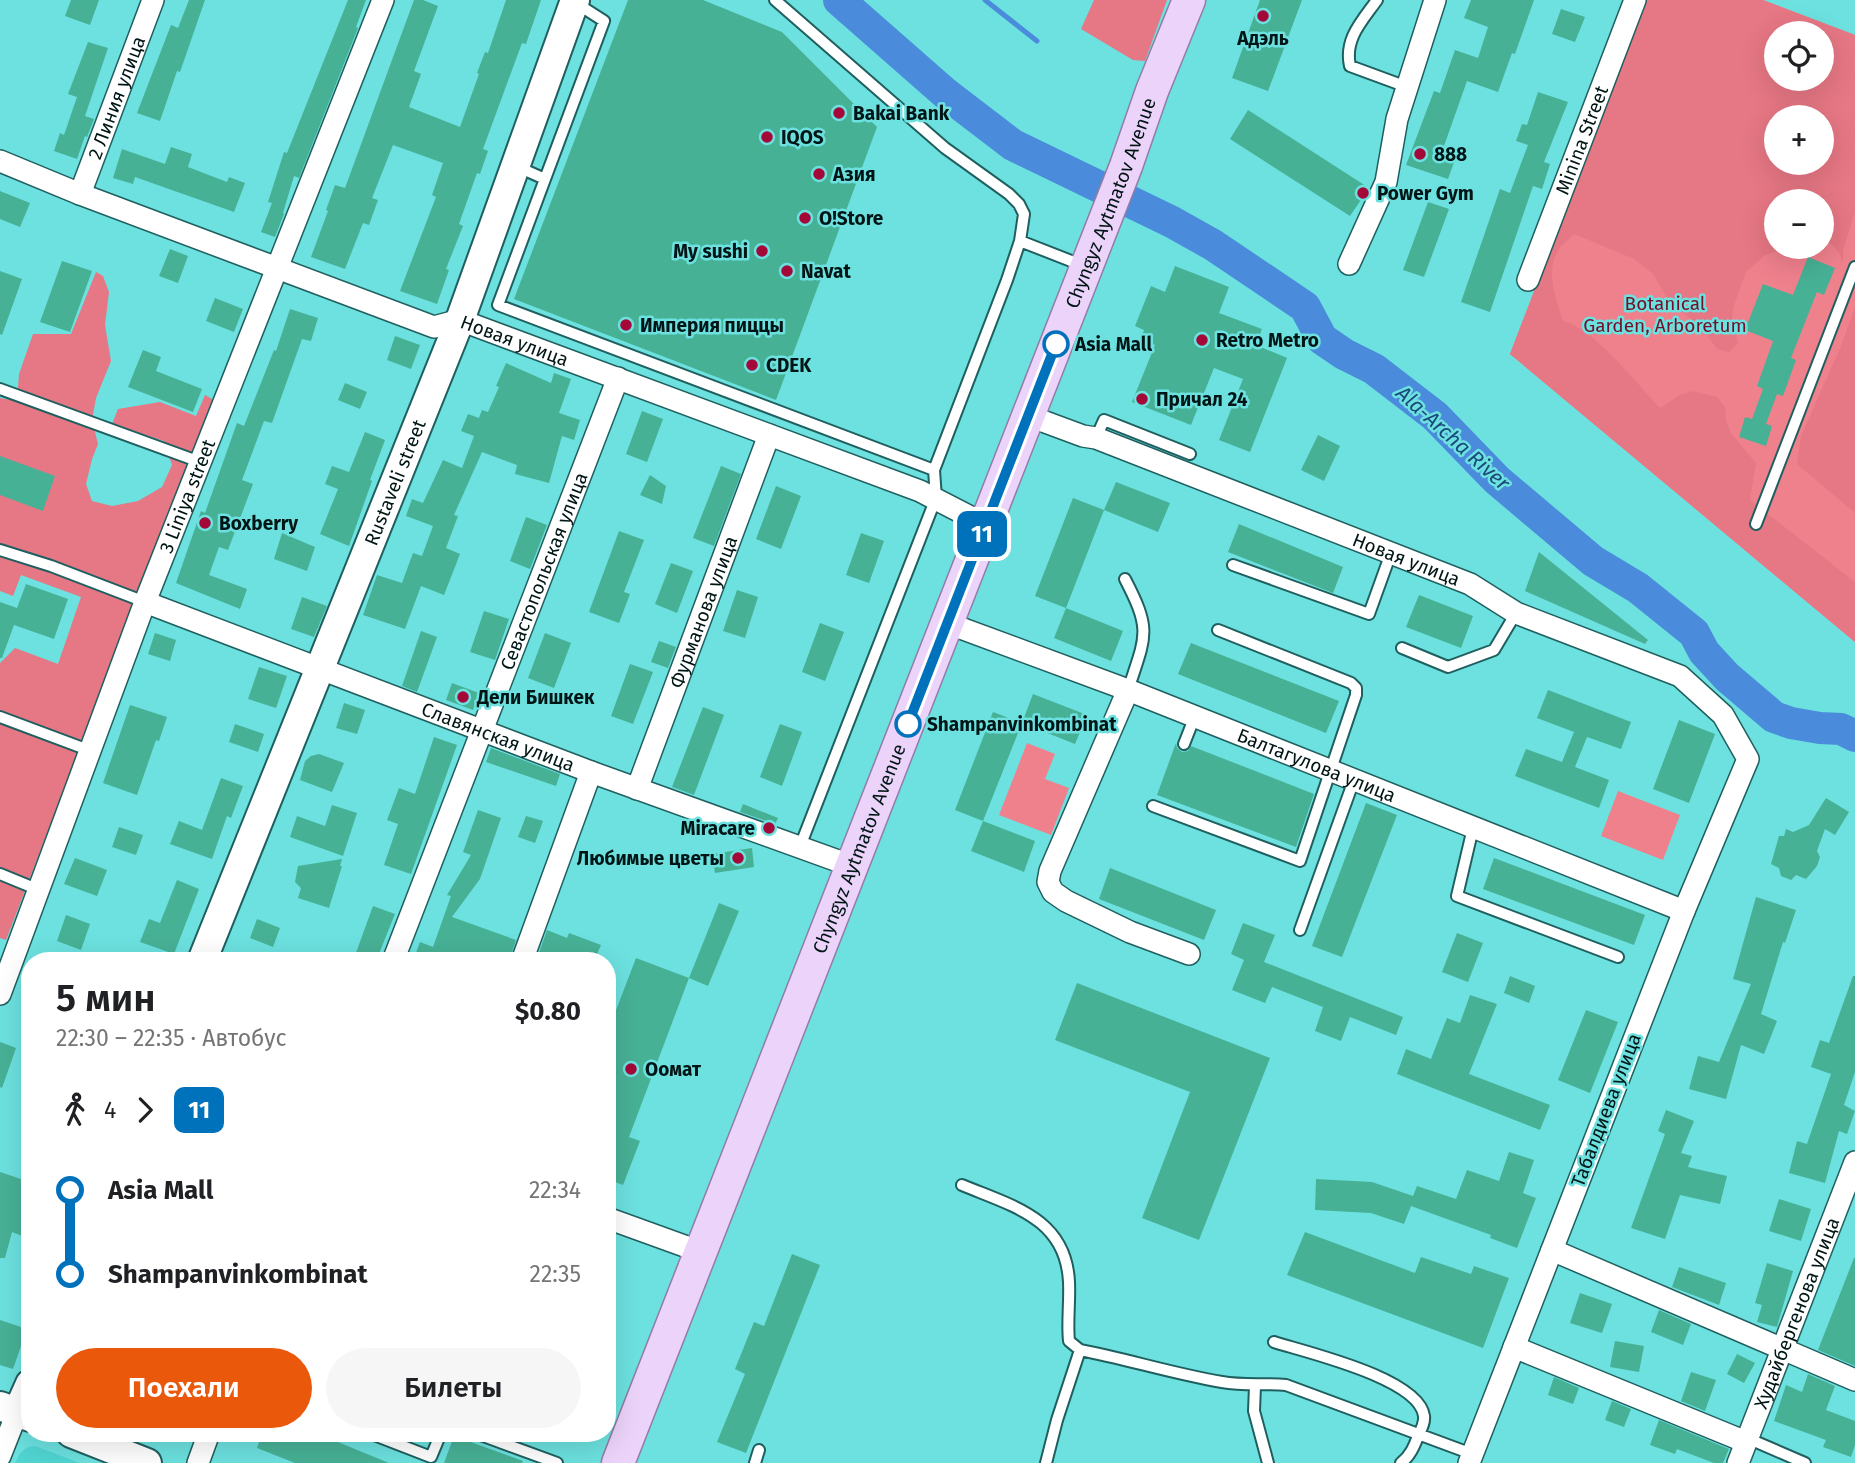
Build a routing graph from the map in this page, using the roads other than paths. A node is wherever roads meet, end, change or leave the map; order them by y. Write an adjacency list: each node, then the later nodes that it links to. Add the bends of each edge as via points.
1 (153, 0): 13 (street, 2 Линия улица)
2 (383, 0): 18 (street, 3 Liniya street)
3 (775, 0): 14 (lane, via 945,148 1009,194 1024,214)
4 (1189, 0): 15 (main road, Chyngyz Aytmatov Avenue)
5 (1377, 0): 9 (lane, via 1351,39 1350,66)
6 (1436, 0): 9 (street)
7 (1635, 0): 19 (street, Minina Street)
8 (575, 1): 11 (street, Rustaveli street); 12 (lane, via 604,21)
9 (1407, 87): 16 (street, via 1385,182)
10 (0, 161): 13 (street, Новая улица)
11 (515, 166): 12 (lane); 20 (street, Rustaveli street)
12 (545, 179): 28 (lane, via 498,304)
13 (80, 194): 18 (street, Новая улица)
14 (1020, 242): 15 (lane); 28 (lane)
15 (1092, 254): 23 (main road, Chyngyz Aytmatov Avenue)
16 (1349, 264)
17 (1855, 267): 30 (lane)
18 (277, 268): 20 (street, Новая улица, via 434,327); 27 (street, 3 Liniya street)
19 (1528, 280)
20 (460, 320): 21 (street, Новая улица); 41 (street, Rustaveli street)
21 (618, 378): 24 (street, Новая улица); 45 (street, Севастопольская улица)
22 (0, 389): 27 (lane)
23 (1029, 416): 25 (street, Новая улица); 31 (main road, Chyngyz Aytmatov Avenue)
24 (769, 435): 29 (street, Новая улица); 52 (street, Фурманова улица)
25 (1096, 438): 26 (lane, via 1104,420); 33 (street, Новая улица)
26 (1190, 454)
27 (200, 462): 36 (street, 3 Liniya street)
28 (934, 470): 29 (lane)
29 (936, 498): 31 (street, Новая улица); 55 (lane)
30 (1756, 524)
31 (986, 525): 38 (main road, Chyngyz Aytmatov Avenue)
32 (0, 550): 36 (lane)
33 (1391, 552): 34 (lane, via 1369,614); 37 (street, Новая улица, via 1470,584)
34 (1233, 565)
35 (1125, 579): 42 (lane, via 1141,610 1145,634)
36 (145, 602): 41 (street, Славянская улица); 47 (street, 3 Liniya street)
37 (1516, 613): 40 (lane, via 1494,650 1448,667); 48 (street, Новая улица, via 1679,677 1723,715)
38 (947, 623): 42 (street, Балтагулова улица); 56 (main road, Chyngyz Aytmatov Avenue)
39 (1218, 630): 50 (lane, via 1356,688)
40 (1402, 648)
41 (321, 669): 45 (street, Славянская улица); 61 (street, Rustaveli street)
42 (1128, 690): 43 (street, Балтагулова улица); 64 (street, via 1048,882 1066,901)
43 (1195, 716): 46 (lane); 50 (street, Балтагулова улица)
44 (0, 717): 47 (lane)
45 (482, 730): 49 (street, Славянская улица); 62 (street, Севастопольская улица)
46 (1184, 744)
47 (91, 751): 58 (street, 3 Liniya street)
48 (1748, 759): 59 (street, Табалдиева улица)
49 (591, 772): 52 (street, Славянская улица); 63 (street)
50 (1332, 772): 51 (street, Балтагулова улица); 53 (lane, via 1300,860)
51 (1354, 780): 54 (street, Балтагулова улица); 60 (lane)
52 (637, 789): 55 (street, Славянская улица)
53 (1153, 806)
54 (1473, 828): 59 (street, Балтагулова улица); 65 (lane, via 1457,896)
55 (799, 849): 56 (street, Славянская улица)
56 (852, 866): 72 (main road, Chyngyz Aytmatov Avenue)
57 (0, 874): 58 (lane)
58 (40, 890): 66 (street, 3 Liniya street)
59 (1684, 911): 71 (street, Табалдиева улица)
60 (1300, 930)
61 (206, 952)
62 (396, 952)
63 (525, 952)
64 (1189, 954)
65 (1618, 957)
66 (5, 966): 67 (street, 3 Liniya street)
67 (0, 994)
68 (1855, 1163): 75 (street, Худайбергенова улица)
69 (962, 1185): 76 (lane, via 1035,1217 1052,1231 1067,1266 1069,1342)
70 (616, 1221): 72 (street)
71 (1552, 1250): 74 (street, Табалдиева улица); 75 (street)
72 (701, 1252): 93 (main road, Chyngyz Aytmatov Avenue)
73 (1274, 1342): 80 (lane, via 1381,1377 1418,1402 1424,1415)
74 (1514, 1347): 81 (street); 89 (street, Табалдиева улица)
75 (1782, 1348): 77 (street); 81 (street, Худайбергенова улица)
76 (1080, 1350): 78 (lane); 95 (lane)
77 (1855, 1380)
78 (1255, 1386): 80 (lane, via 1286,1385); 96 (lane, via 1254,1411)
79 (16, 1412): 88 (street)
80 (1419, 1434): 89 (lane); 97 (lane)
81 (1746, 1440): 98 (street, Худайбергенова улица); 99 (lane)
82 (94, 1442): 90 (street)
83 (206, 1442): 91 (street)
84 (392, 1442): 85 (lane, via 431,1457)
85 (437, 1442)
86 (500, 1442): 92 (lane)
87 (759, 1450): 94 (lane)
88 (0, 1456)
89 (1471, 1459)
90 (147, 1463)
91 (198, 1463)
92 (557, 1463)
93 (618, 1463)
94 (755, 1463)
95 (1046, 1463)
96 (1268, 1463)
97 (1401, 1463)
98 (1738, 1463)
99 (1805, 1463)

